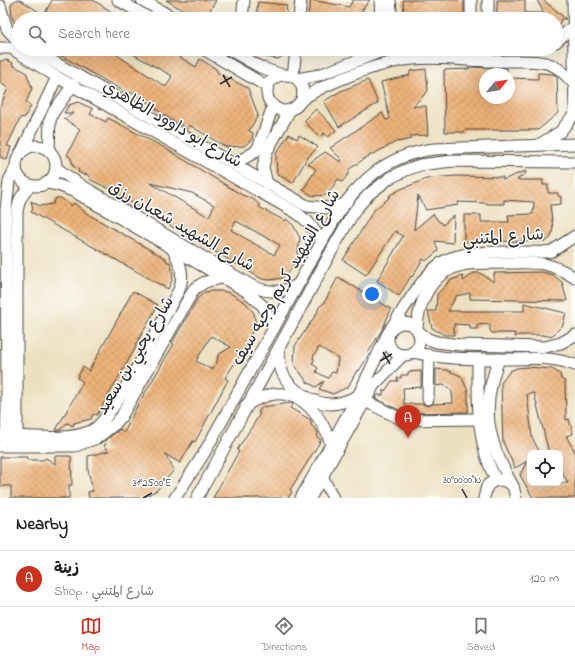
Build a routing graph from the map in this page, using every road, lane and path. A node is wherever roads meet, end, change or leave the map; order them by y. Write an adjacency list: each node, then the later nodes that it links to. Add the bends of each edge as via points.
1 (3, 0): 9 (street)
2 (118, 0): 10 (street)
3 (142, 0): 11 (street)
4 (244, 0): 12 (street)
5 (301, 0): 13 (street)
6 (471, 0): 14 (street)
7 (488, 0): 15 (street)
8 (573, 0): 16 (street)
9 (0, 6): 18 (street, شارع ابو داوود الظاهري)
10 (139, 12)
11 (163, 12)
12 (243, 12)
13 (300, 12)
14 (471, 12)
15 (488, 12)
16 (573, 26): 17 (street); 31 (street)
17 (563, 35)
18 (11, 45)
19 (27, 56): 29 (street, شارع ابو داوود الظاهري)
20 (43, 56): 43 (street, شارع ابو داوود الظاهري)
21 (215, 56): 33 (street)
22 (245, 56): 30 (street, via 260,67)
23 (295, 56): 30 (street)
24 (365, 56): 30 (street, via 319,75)
25 (471, 56): 27 (street)
26 (488, 56): 28 (street)
27 (471, 61): 28 (street); 34 (street, via 412,59 376,66 338,80)
28 (488, 61): 31 (street, via 546,63 564,73)
29 (57, 77): 32 (street, شارع ابو داوود الظاهري); 41 (street)
30 (291, 77): 33 (street, via 276,77); 34 (street, via 303,89)
31 (574, 84): 37 (street)
32 (73, 85): 40 (street, via 50,120); 51 (street, شارع ابو داوود الظاهري, via 297,213 308,222)
33 (268, 87): 35 (street, via 267,94)
34 (302, 100): 36 (street)
35 (273, 106): 36 (street, via 278,110); 43 (street, via 255,152)
36 (290, 110): 47 (street, via 267,151 263,167)
37 (575, 114): 39 (street, via 560,132)
38 (575, 144): 39 (street, شارع الشهيد كريم وجيه سيف)
39 (538, 146): 49 (street, شارع الشهيد كريم وجيه سيف, via 419,151 375,172)
40 (49, 150): 41 (street, via 35,146); 45 (street)
41 (22, 151): 44 (street, via 16,161)
42 (575, 162): 61 (street, شارع الشهيد كريم وجيه سيف, via 452,161 420,165 390,178 369,194 356,210)
43 (234, 164): 47 (street, شارع ابو داوود الظاهري)
44 (16, 167): 48 (street, via 20,178); 70 (street, via 9,181 6,210)
45 (56, 168): 46 (street); 53 (street, شارع الشهيد شعبان رزق)
46 (47, 183): 48 (street); 52 (street, شارع الشهيد شعبان رزق, via 75,192)
47 (267, 184): 49 (street, شارع ابو داوود الظاهري, via 307,206 320,208)
48 (30, 185): 73 (street, via 20,199 17,211 15,354)
49 (343, 205): 51 (street, شارع الشهيد كريم وجيه سيف)
50 (575, 236): 58 (street, شارع المتنبي, via 552,251 468,254 449,258 434,268)
51 (322, 241): 56 (street, شارع الشهيد كريم وجيه سيف)
52 (172, 248): 53 (street, شارع الشهيد شعبان رزق); 73 (street, شارع يحيي بن سعيد, via 181,267 182,283 108,416 92,430 82,434)
53 (200, 260): 54 (street, شارع الشهيد شعبان رزق); 56 (street, شارع الشهيد شعبان رزق, via 264,290 281,292)
54 (222, 278): 57 (street, شارع الشهيد شعبان رزق, via 258,300 269,315); 73 (street, شارع يحيي بن سعيد, via 205,282 194,289 128,405 106,432 75,446)
55 (575, 278): 59 (street, شارع المتنبي, via 557,267 537,263 472,264 453,268 439,277 427,293 418,312)
56 (297, 285): 57 (street, شارع الشهيد كريم وجيه سيف)
57 (274, 328): 79 (street, شارع الشهيد كريم وجيه سيف, via 203,455)
58 (390, 330): 59 (street, via 396,324 407,322); 62 (street, via 387,339 392,350); 67 (street, شارع المتنبي)
59 (417, 330): 60 (street, via 428,339 460,345 545,346 561,343); 62 (street, via 420,338 418,346)
60 (575, 335)
61 (279, 347): 67 (street, via 283,376 296,390 309,398 330,404); 69 (street, شارع الشهيد كريم وجيه سيف)
62 (408, 354): 63 (street); 67 (street, شارع المتنبي, via 380,378)
63 (429, 356): 64 (street); 68 (street)
64 (478, 359): 65 (street); 72 (street)
65 (499, 359): 66 (street, via 555,359); 77 (street, via 489,386 490,435 496,454)
66 (575, 365)
67 (361, 399): 72 (street, via 403,420); 74 (street, شارع المتنبي); 75 (street, شارع المتنبي)
68 (428, 399)
69 (246, 405): 74 (street, via 275,394 293,397 314,410 320,417); 80 (street, شارع الشهيد كريم وجيه سيف)
70 (8, 406): 71 (street); 73 (street)
71 (0, 417)
72 (478, 419): 76 (street, via 482,446)
73 (8, 441)
74 (331, 444): 81 (street, شارع المتنبي)
75 (322, 476): 82 (street, شارع المتنبي); 83 (street)
76 (496, 480): 77 (street, via 508,482); 78 (street, via 486,486)
77 (516, 494)
78 (481, 496)
79 (175, 498)
80 (197, 498)
81 (301, 498)
82 (310, 498)
83 (332, 498)

